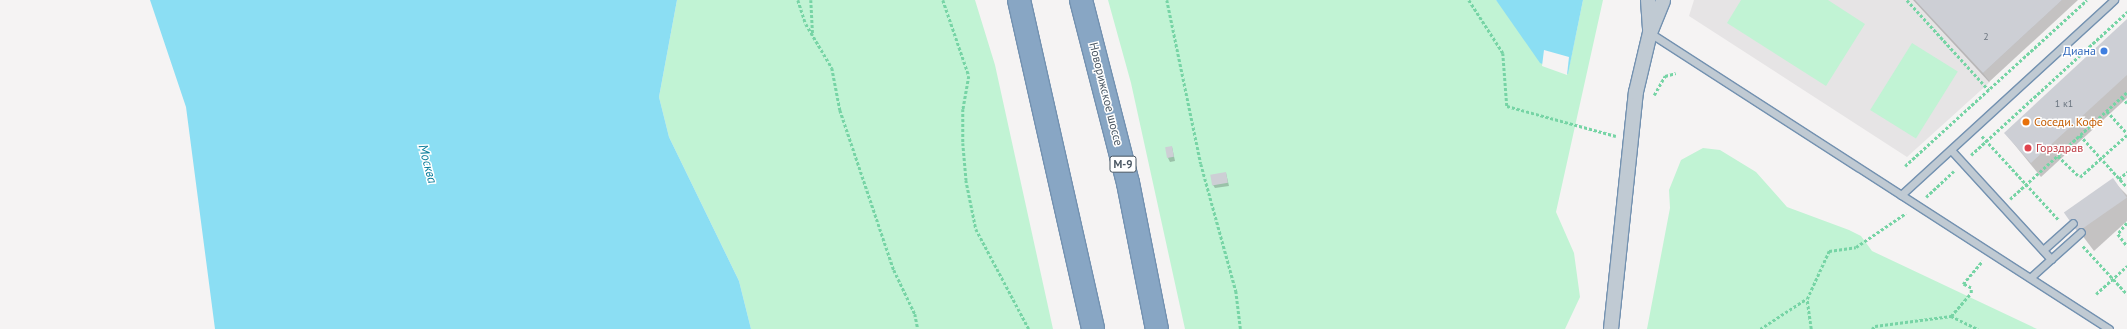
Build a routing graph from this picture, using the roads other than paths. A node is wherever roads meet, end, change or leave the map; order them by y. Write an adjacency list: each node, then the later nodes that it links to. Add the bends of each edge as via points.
1 (1019, 0): 14 (highway)
2 (1081, 0): 15 (highway, Новорижское шоссе / М-9, via 1128,183)
3 (1648, 0): 6 (street)
4 (1663, 0): 6 (street)
5 (2114, 0): 7 (lane)
6 (1650, 33): 8 (lane); 16 (street, via 1636,92)
7 (1951, 150): 8 (lane); 11 (lane)
8 (1902, 195): 13 (lane)
9 (2073, 223): 11 (lane)
10 (2081, 232): 12 (lane)
11 (2043, 250): 12 (lane)
12 (2051, 259): 13 (lane)
13 (2030, 278): 17 (lane)
14 (1093, 329)
15 (1157, 329)
16 (1611, 329)
17 (2109, 329)

